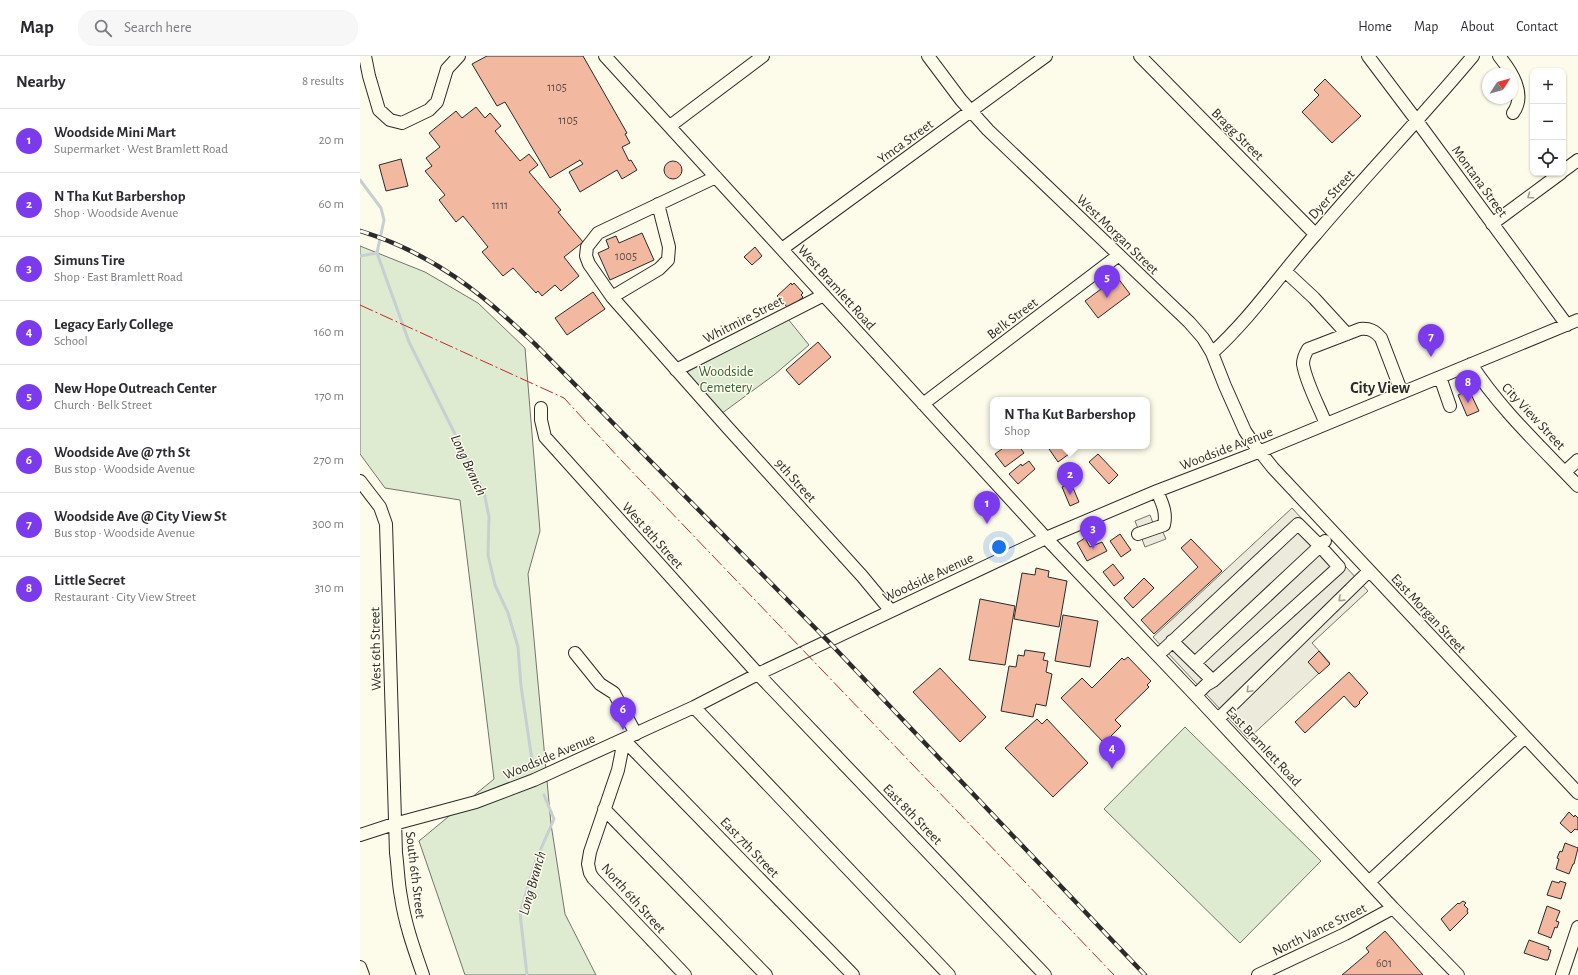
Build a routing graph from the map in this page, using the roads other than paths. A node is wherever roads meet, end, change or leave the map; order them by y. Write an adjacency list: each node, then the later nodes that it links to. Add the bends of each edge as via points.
1 (365, 56): 2 (street, via 379,110 390,120 402,123 429,110 437,102 447,69)
2 (459, 56)
3 (605, 56): 14 (street, West Bramlett Road)
4 (763, 56): 14 (street)
5 (928, 56): 11 (street, West Morgan Street)
6 (1046, 56): 11 (street, Ymca Street)
7 (1140, 56): 21 (street, Bragg Street)
8 (1368, 56): 13 (street, Montana Street)
9 (1473, 56): 13 (street, Dyer Street)
10 (1499, 56): 12 (street, via 1511,72 1518,89 1519,100)
11 (971, 111): 22 (street, Ymca Street); 23 (street, West Morgan Street)
12 (1513, 113)
13 (1417, 121): 20 (street, Montana Street); 21 (street, Dyer Street)
14 (670, 126): 18 (street, West Bramlett Road)
15 (1578, 160): 16 (street)
16 (1566, 169)
17 (1557, 176): 20 (street, one-way to 20)
18 (716, 177): 19 (street, 9th Street); 22 (street, West Bramlett Road)
19 (658, 204): 26 (street, via 669,247 668,260 659,270); 26 (street, 9th Street, via 598,233 587,247 586,256 589,264)
20 (1492, 224): 27 (street, Montana Street)
21 (1315, 234): 24 (street, Dyer Street)
22 (782, 249): 25 (street, West Bramlett Road)
23 (1119, 255): 29 (street, West Morgan Street, via 1189,322); 34 (street, Belk Street)
24 (1285, 272): 28 (street, via 1314,298); 29 (street, Dyer Street)
25 (824, 295): 31 (street, Whitmire Street); 34 (street, West Bramlett Road)
26 (612, 297): 31 (street, 9th Street)
27 (1572, 322): 30 (street, Woodside Avenue)
28 (1347, 334): 33 (street, via 1368,328 1376,332 1381,338); 37 (street, via 1308,349 1304,355 1303,364 1308,381)
29 (1212, 353): 38 (street, West Morgan Street, via 1245,431)
30 (1471, 364): 32 (street, Woodside Avenue); 40 (street, City View Street, via 1506,409)
31 (676, 370): 49 (street, 9th Street)
32 (1440, 377): 33 (street, Woodside Avenue); 35 (street)
33 (1402, 393): 37 (street, Woodside Avenue)
34 (923, 404): 46 (street, West Bramlett Road)
35 (1450, 406)
36 (541, 408): 54 (street, West 8th Street, via 545,437)
37 (1326, 424): 38 (street, Woodside Avenue)
38 (1260, 451): 43 (street, Woodside Avenue); 44 (street, East Morgan Street)
39 (1578, 460): 40 (street)
40 (1565, 472): 42 (street, City View Street)
41 (360, 481): 64 (street, West 6th Street, via 380,507 387,531)
42 (1578, 486)
43 (1158, 491): 45 (street, via 1166,516 1164,525); 46 (street, Woodside Avenue)
44 (1333, 533): 47 (street); 48 (street, East Morgan Street)
45 (1138, 534)
46 (1046, 538): 49 (street, Woodside Avenue); 52 (street, East Bramlett Road)
47 (1320, 546): 50 (street, via 1298,524); 53 (street); 55 (street, via 1339,567)
48 (1369, 571): 58 (street, one-way to 58); 60 (street, East Morgan Street)
49 (891, 611): 54 (street, Woodside Avenue)
50 (1172, 641): 52 (street); 53 (street)
51 (575, 653): 59 (street, via 600,684 614,693)
52 (1158, 655): 56 (street, East Bramlett Road)
53 (1194, 663): 55 (street)
54 (758, 674): 57 (street, Woodside Avenue); 77 (street, East 8th Street)
55 (1214, 681): 56 (street)
56 (1196, 695): 58 (street, East Bramlett Road)
57 (694, 707): 59 (street, Woodside Avenue); 76 (street)
58 (1218, 719): 66 (street, East Bramlett Road)
59 (636, 734): 61 (street, Woodside Avenue)
60 (1525, 737): 62 (street, East Morgan Street); 66 (street)
61 (624, 740): 63 (street, North 6th Street, via 618,770); 64 (street, Woodside Avenue, via 534,780 476,802); 75 (street, East 7th Street)
62 (1578, 793)
63 (604, 809): 73 (street, North 6th Street, via 590,852 590,873); 74 (street)
64 (394, 824): 65 (street, Woodside Avenue); 72 (street, South 6th Street, via 400,896)
65 (360, 836)
66 (1369, 882): 67 (street, East Bramlett Road)
67 (1393, 908): 70 (street, North Vance Street); 78 (street, East Bramlett Road)
68 (1578, 927): 79 (street)
69 (360, 967): 71 (street)
70 (1263, 974)
71 (363, 975)
72 (423, 975)
73 (685, 975)
74 (766, 975)
75 (853, 975)
76 (949, 975)
77 (1045, 975)
78 (1458, 975)
79 (1562, 975)

